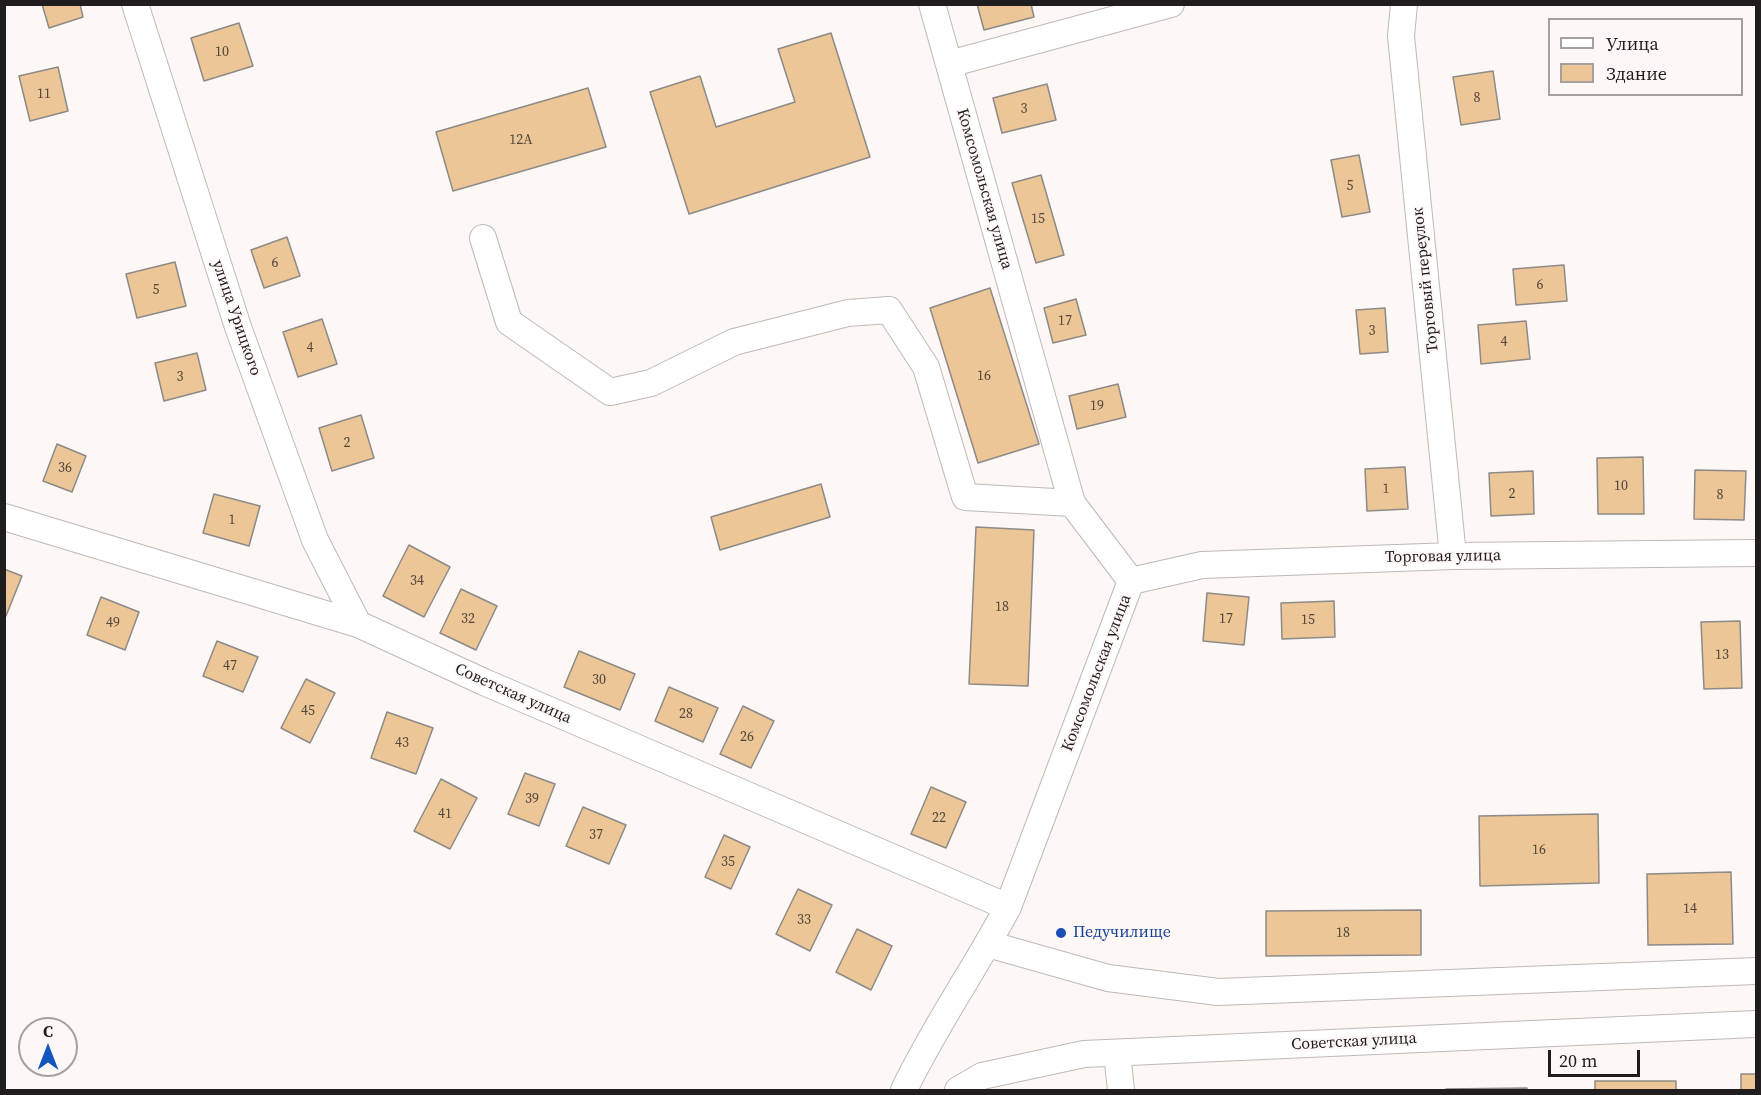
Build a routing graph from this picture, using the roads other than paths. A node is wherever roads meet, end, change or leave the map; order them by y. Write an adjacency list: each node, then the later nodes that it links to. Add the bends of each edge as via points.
1 (135, 4): 12 (street, улица Урицкого, via 238,327 315,540)
2 (932, 4): 5 (street, Комсомольская улица)
3 (1171, 4): 5 (street)
4 (1404, 4): 10 (street, Торговый переулок, via 1401,36)
5 (949, 64): 7 (street, Комсомольская улица)
6 (483, 238): 7 (street, via 509,322 610,392 651,383 734,342 848,313 889,310 926,367 964,497)
7 (1072, 503): 11 (street, Комсомольская улица)
8 (4, 517): 12 (street, Советская улица)
9 (1756, 554): 10 (street, Торговая улица)
10 (1453, 556): 11 (street, Торговая улица, via 1202,565)
11 (1131, 581): 13 (street, Комсомольская улица)
12 (358, 624): 13 (street, Советская улица)
13 (1008, 907): 14 (street, Комсомольская улица)
14 (988, 944): 15 (street, via 1108,978 1218,992); 18 (street, Комсомольская улица, via 924,1049)
15 (1756, 971)
16 (1756, 1024): 17 (street, Советская улица)
17 (1117, 1053): 19 (street, Советская улица, via 1084,1054 982,1076); 20 (street)
18 (904, 1090)
19 (958, 1090)
20 (1121, 1090)

